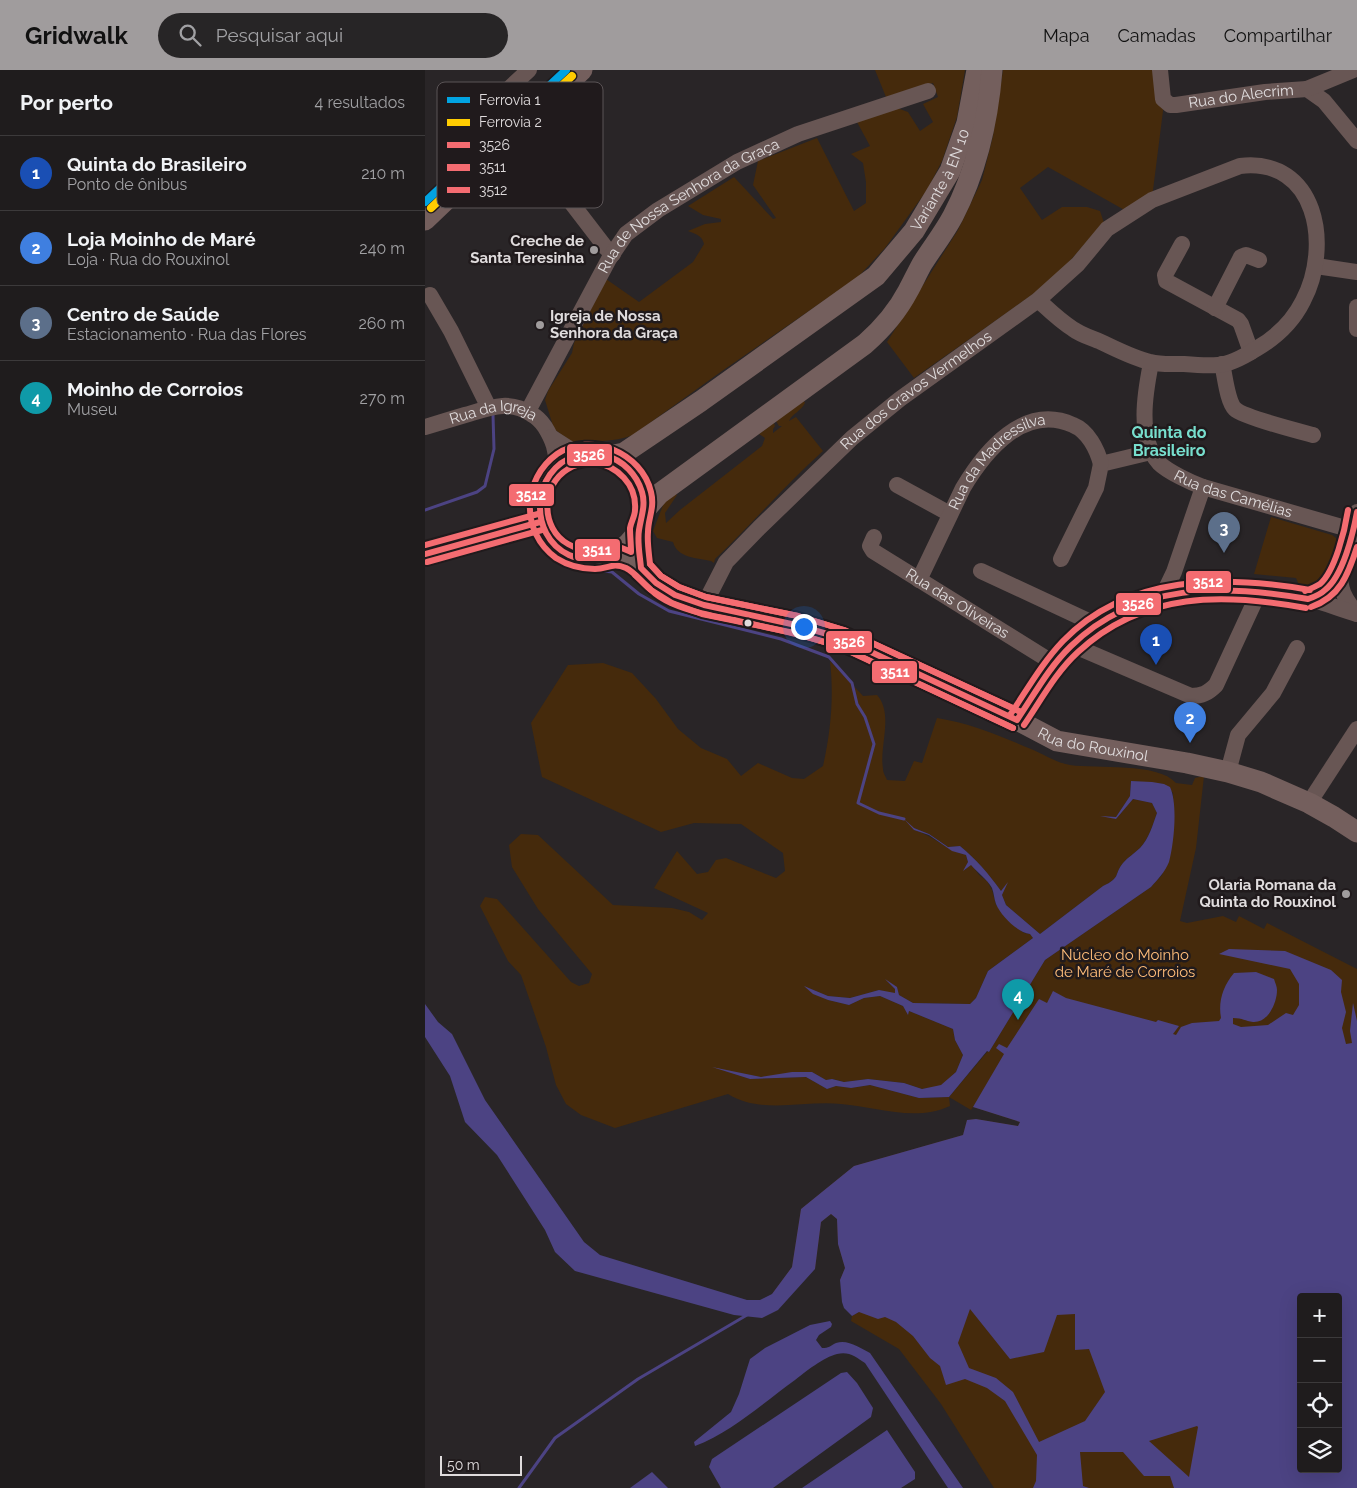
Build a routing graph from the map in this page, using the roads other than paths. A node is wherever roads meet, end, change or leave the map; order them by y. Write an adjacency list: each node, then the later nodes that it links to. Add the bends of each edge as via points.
1 (528, 70): 7 (street)
2 (582, 70): 8 (main road)
3 (977, 70): 35 (main road, Variante à EN 10, via 967,123 950,171 914,232 876,276 701,402 624,453)
4 (992, 70): 42 (main road, Variante à EN 10, via 986,118 971,172 952,217 894,314 871,339 659,494)
5 (1160, 70): 9 (street, Rua do Alecrim, via 1163,98 1176,105)
6 (1353, 70): 9 (street)
7 (516, 82)
8 (569, 82)
9 (1307, 89): 11 (street, Rua do Alecrim, via 1324,101)
10 (928, 91): 16 (street, Rua de Nossa Senhora da Graça, via 798,134 737,162 658,210 626,234)
11 (1357, 141)
12 (438, 208): 14 (main road)
13 (573, 208): 16 (street)
14 (425, 220)
15 (1182, 244): 23 (street, via 1165,275 1166,281)
16 (613, 254): 29 (street, Rua de Nossa Senhora da Graça)
17 (1259, 260): 23 (street, via 1241,256)
18 (1316, 266): 19 (street); 21 (street, Rua dos Cravos Vermelhos, via 1317,232 1308,202 1299,188 1278,170 1251,164 1152,200 1107,229 1077,264); 25 (street, Rua dos Cravos Vermelhos, via 1303,301 1288,324)
19 (1357, 272)
20 (429, 295): 28 (street, via 451,331)
21 (1038, 300): 26 (street, via 1073,330); 56 (street, Rua dos Cravos Vermelhos, via 900,399 852,438 726,562)
22 (1357, 307): 24 (street)
23 (1215, 308): 25 (street, via 1241,324)
24 (1357, 329)
25 (1251, 352): 27 (street, Rua dos Cravos Vermelhos)
26 (1151, 363): 27 (street, Rua dos Cravos Vermelhos); 33 (street, via 1144,402)
27 (1222, 364): 31 (street, via 1234,409)
28 (489, 408): 29 (street, Rua da Igreja, via 509,405); 30 (street, Rua da Igreja)
29 (527, 411): 32 (street, Rua da Igreja, via 542,423)
30 (425, 427)
31 (1313, 436)
32 (551, 437): 34 (street, Rua da Igreja); 37 (street, Rua da Igreja)
33 (1151, 452): 36 (street); 39 (street, Rua das Camélias, via 1161,465)
34 (579, 455): 35 (main road); 37 (main road)
35 (609, 456): 42 (main road, via 636,478 643,494)
36 (1101, 464): 41 (street, Rua da Madressilva, via 1091,440 1079,427 1062,420 1042,418 1021,426 983,456); 48 (street, via 1096,488)
37 (556, 466): 43 (main road, via 540,492)
38 (897, 485): 41 (street)
39 (1203, 487): 44 (street, Rua das Camélias); 54 (street)
40 (1357, 512): 44 (street)
41 (950, 514): 52 (street, Rua da Madressilva)
42 (642, 520): 47 (main road, via 629,544); 49 (main road)
43 (541, 522): 46 (main road); 47 (main road, via 549,538 562,551 578,558 596,560)
44 (1352, 530): 50 (street)
45 (874, 537): 52 (street, Rua das Oliveiras, via 870,546 873,551)
46 (425, 554)
47 (613, 555): 49 (main road, Rua do Rouxinol, via 632,561)
48 (1061, 559)
49 (641, 568): 56 (main road, Rua do Rouxinol, via 655,583 675,596)
50 (1340, 568): 55 (street, via 1327,590); 57 (street, via 1343,593)
51 (981, 571): 58 (street)
52 (919, 580): 61 (street, Rua das Oliveiras)
53 (1260, 590): 54 (street, via 1222,588); 55 (street); 59 (street, via 1216,685 1200,696 1191,696)
54 (1163, 595): 58 (street)
55 (1308, 599): 57 (street)
56 (704, 605): 62 (main road, Rua do Rouxinol, via 841,638)
57 (1357, 614)
58 (1097, 624): 59 (street)
59 (1072, 645): 61 (street)
60 (1297, 648): 64 (street, via 1273,693 1238,735)
61 (1055, 664): 62 (street)
62 (1017, 720): 64 (main road, Rua do Rouxinol, via 1057,741)
63 (1357, 729): 65 (street)
64 (1228, 772): 65 (main road, Rua do Rouxinol)
65 (1309, 803): 66 (main road, Rua do Rouxinol)
66 (1357, 832)

